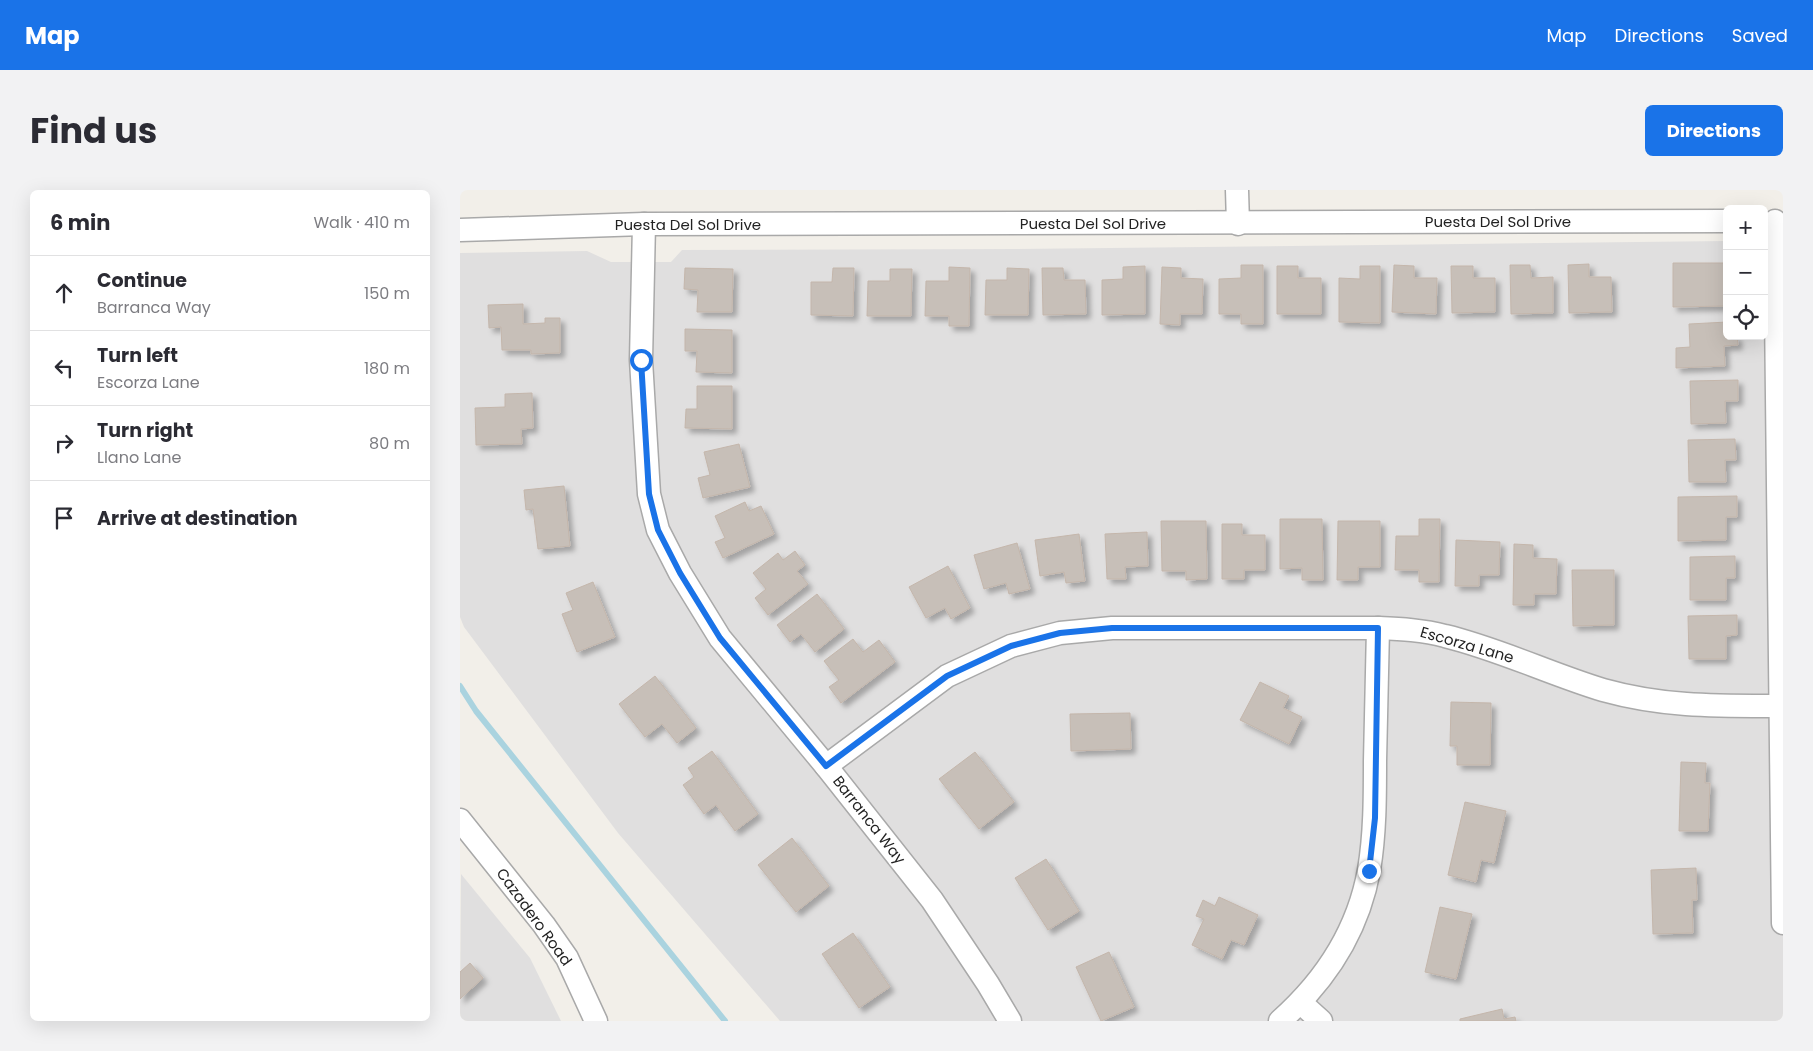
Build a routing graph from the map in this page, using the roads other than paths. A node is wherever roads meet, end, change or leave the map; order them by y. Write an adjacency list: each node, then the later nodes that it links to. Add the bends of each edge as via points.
1 (1237, 190): 5 (street)
2 (1723, 221): 5 (street, Puesta Del Sol Drive)
3 (1774, 221): 8 (street)
4 (644, 224): 5 (street, Puesta Del Sol Drive); 6 (street, Puesta Del Sol Drive); 9 (street, Barranca Way, via 641,360 649,494 658,530 720,638)
5 (1238, 224)
6 (460, 230)
7 (1378, 628): 8 (street, Escorza Lane, via 1443,635 1603,690 1656,702 1696,706); 9 (street, Escorza Lane, via 1112,628 1060,633 1011,646 947,676); 12 (street, via 1375,818 1369,871 1344,944)
8 (1779, 706): 11 (street)
9 (826, 766): 14 (street, Barranca Way, via 932,900)
10 (460, 820): 13 (street, Cazadero Road, via 567,958)
11 (1783, 923)
12 (1301, 1002): 15 (street); 16 (street)
13 (596, 1021)
14 (1010, 1021)
15 (1280, 1021)
16 (1321, 1021)

